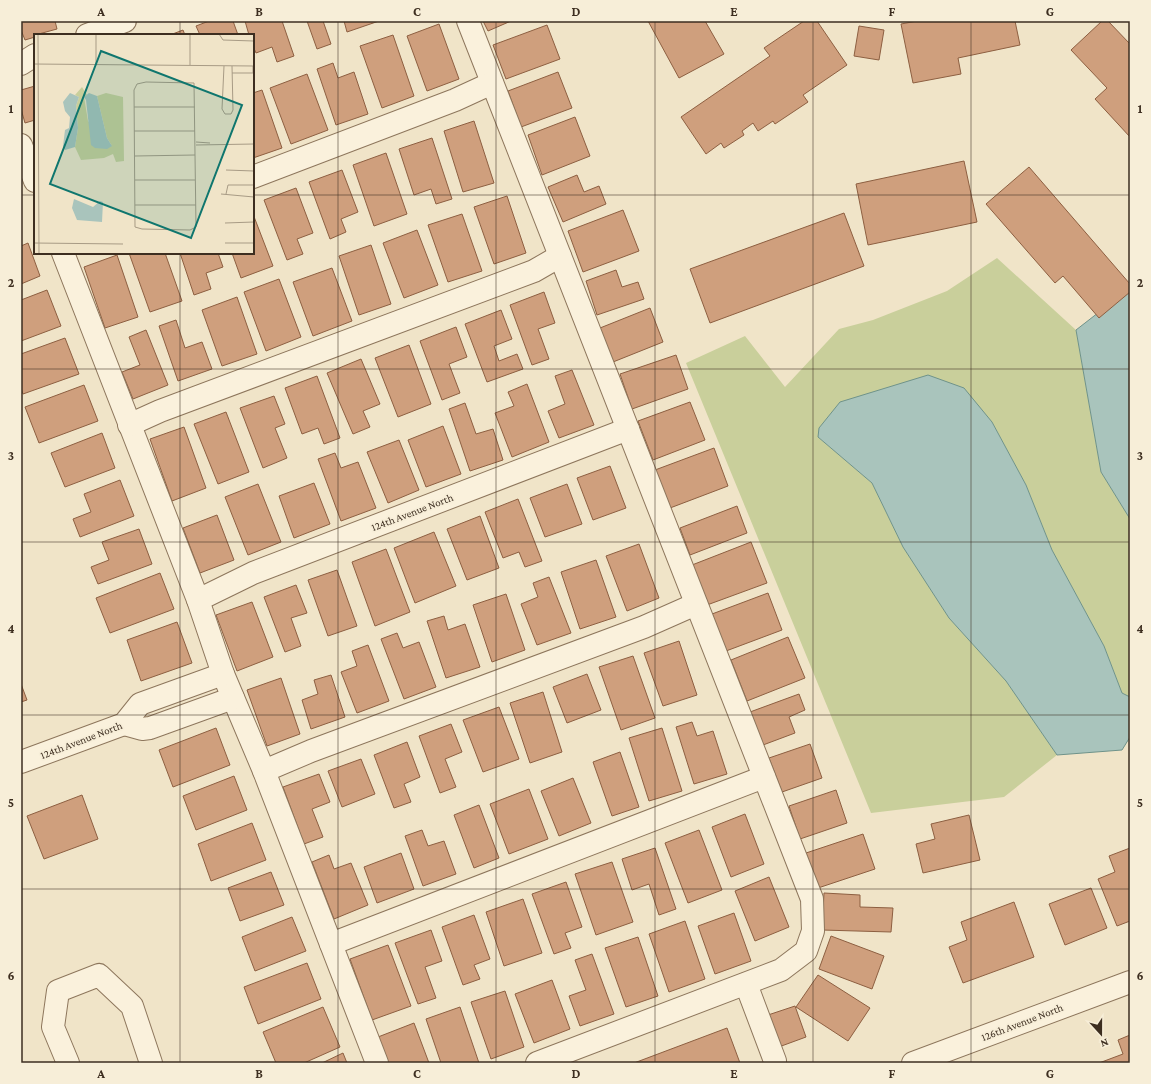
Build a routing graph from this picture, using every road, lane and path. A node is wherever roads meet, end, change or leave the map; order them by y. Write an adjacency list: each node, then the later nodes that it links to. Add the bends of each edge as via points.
1 (125, 21): 3 (street)
2 (468, 21): 6 (street)
3 (91, 34)
4 (34, 56): 5 (street)
5 (21, 64)
6 (492, 83): 8 (street, via 455,100); 11 (street)
7 (21, 145): 9 (street)
8 (254, 177)
9 (34, 178)
10 (63, 254): 12 (street)
11 (560, 256): 12 (street, via 534,270); 13 (street)
12 (129, 425): 14 (street)
13 (628, 429): 14 (street, 124th Avenue North, via 253,573); 15 (street)
14 (198, 600): 16 (street)
15 (696, 604): 20 (street, via 644,627 311,751); 21 (street)
16 (223, 674): 17 (street); 18 (street, 124th Avenue North, via 140,704)
17 (233, 698): 18 (street, via 150,728 142,729); 20 (street)
18 (124, 724): 19 (street, 124th Avenue North)
19 (21, 762)
20 (264, 771): 22 (street)
21 (764, 777): 22 (street); 24 (street, via 812,899 813,931 806,951 781,970)
22 (331, 944): 28 (street)
23 (1130, 982): 30 (street, 126th Avenue North)
24 (746, 984): 25 (street); 29 (street)
25 (775, 1061)
26 (68, 1063): 27 (street, via 53,1027 58,991 99,975 132,1006)
27 (151, 1063)
28 (378, 1063)
29 (537, 1063)
30 (913, 1063)

